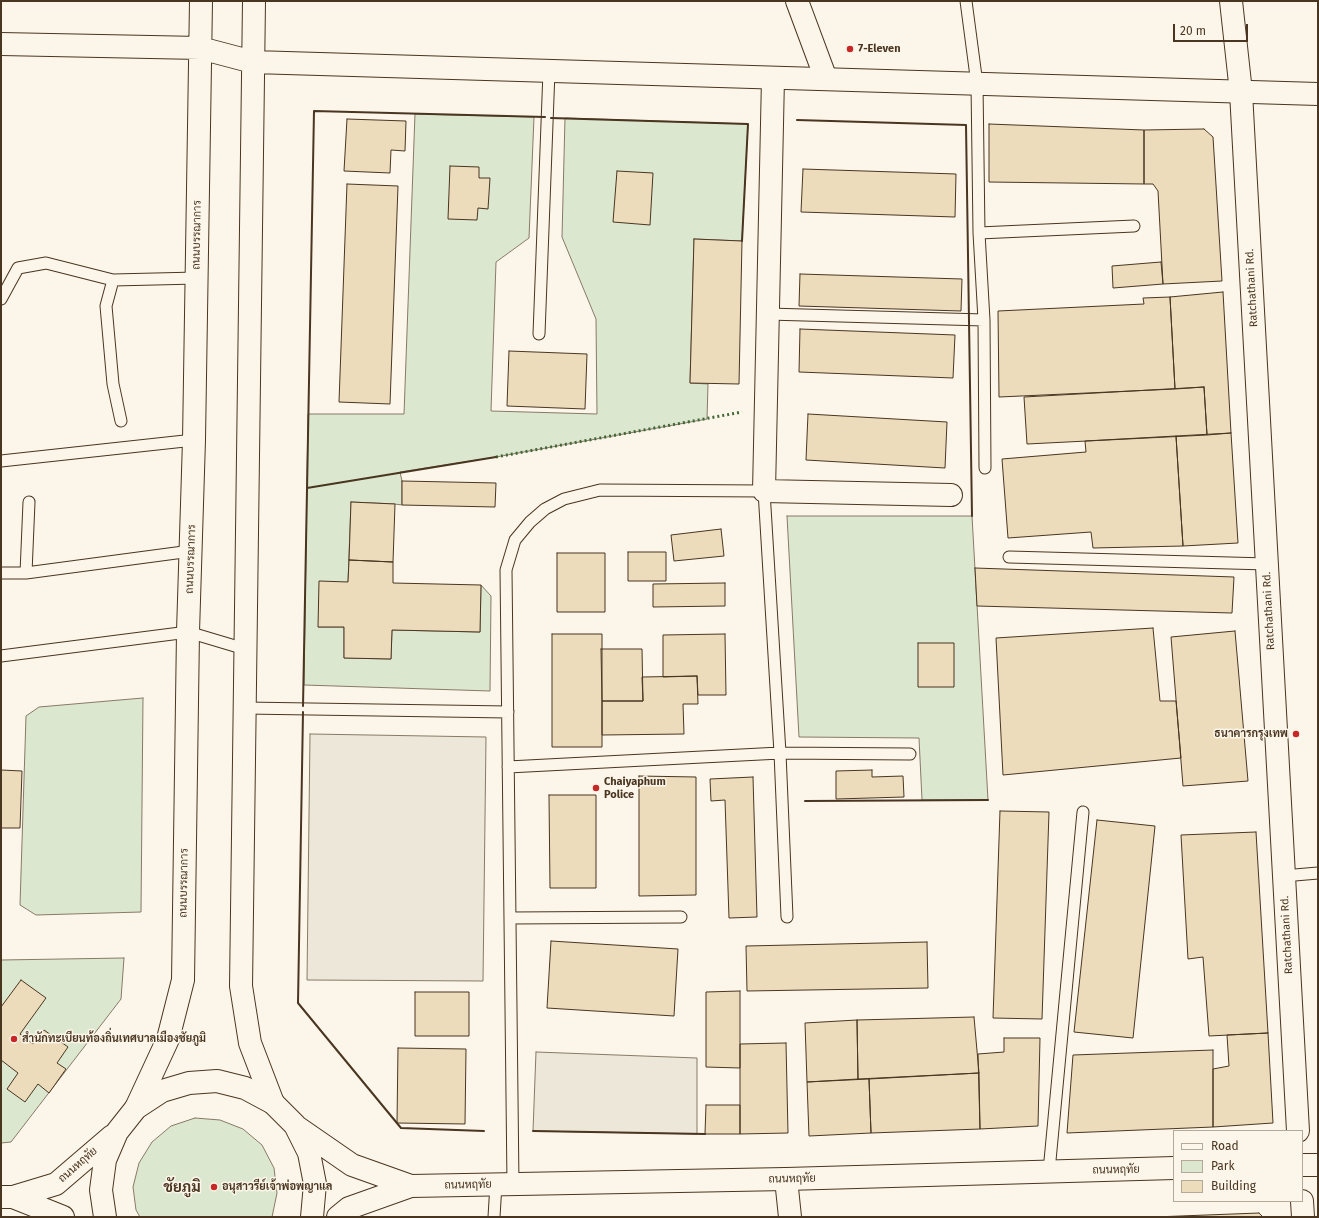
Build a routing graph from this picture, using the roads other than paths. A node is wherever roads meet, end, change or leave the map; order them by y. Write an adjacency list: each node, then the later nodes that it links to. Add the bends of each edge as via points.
1 (201, 1): 7 (main road, ถนนบรรณาการ)
2 (254, 1): 8 (main road)
3 (797, 1): 11 (main road)
4 (966, 1): 12 (lane)
5 (1231, 1): 13 (main road, Ratchathani Rd.)
6 (1, 44): 7 (main road)
7 (200, 48): 8 (main road); 17 (main road, ถนนบรรณาการ)
8 (253, 62): 9 (main road); 36 (main road)
9 (550, 70): 10 (main road); 22 (lane)
10 (773, 78): 11 (main road); 20 (main road)
11 (826, 79): 12 (main road)
12 (977, 84): 13 (main road); 16 (lane)
13 (1241, 92): 14 (main road); 32 (main road, Ratchathani Rd.)
14 (1318, 94)
15 (1134, 226): 16 (lane)
16 (979, 233): 21 (lane)
17 (197, 278): 18 (lane); 24 (main road, ถนนบรรณาการ)
18 (113, 280): 19 (lane, via 46,263 18,268); 23 (lane, via 106,306 113,384)
19 (1, 299)
20 (768, 314): 21 (lane); 27 (main road)
21 (984, 320): 26 (lane)
22 (539, 334)
23 (122, 422)
24 (194, 440): 25 (lane); 30 (main road, ถนนบรรณาการ)
25 (1, 461)
26 (985, 468)
27 (764, 491): 28 (main road); 39 (lane, via 600,490 564,499 545,509 515,540 506,570); 40 (lane)
28 (951, 495)
29 (29, 502): 34 (lane)
30 (191, 551): 34 (lane); 35 (main road, ถนนบรรณาการ)
31 (1009, 557): 32 (lane)
32 (1267, 564): 45 (main road, Ratchathani Rd.)
33 (1, 573): 34 (lane)
34 (26, 573)
35 (188, 632): 36 (lane); 37 (lane); 50 (main road, ถนนบรรณาการ, via 183,980 168,1039)
36 (245, 649): 38 (main road)
37 (1, 656)
38 (245, 708): 39 (lane); 49 (main road, via 241,986 250,1043)
39 (508, 712): 42 (lane)
40 (780, 753): 41 (lane); 42 (lane); 48 (lane)
41 (910, 754)
42 (508, 767): 47 (lane)
43 (1083, 812): 57 (lane)
44 (1318, 873): 45 (lane)
45 (1283, 876): 52 (main road, Ratchathani Rd.)
46 (681, 917): 47 (lane)
47 (510, 918): 59 (lane)
48 (786, 918)
49 (273, 1103): 50 (main road, via 245,1088 217,1081 189,1083 168,1089); 51 (main road)
50 (136, 1108): 53 (main road)
51 (295, 1125): 60 (main road, ถนนหฤทัย, via 352,1165); 65 (main road, via 309,1153 315,1184)
52 (1298, 1130)
53 (117, 1132): 61 (main road, ถนนหฤทัย, via 56,1184); 64 (main road, via 105,1160 100,1190)
54 (1303, 1165): 55 (main road)
55 (1318, 1165)
56 (1173, 1168): 57 (main road, ถนนหฤทัย)
57 (1049, 1171): 58 (main road, ถนนหฤทัย)
58 (786, 1179): 59 (main road, ถนนหฤทัย); 68 (main road)
59 (504, 1184): 60 (main road, ถนนหฤทัย); 67 (lane)
60 (411, 1186): 66 (main road, ถนนหฤทัย, via 350,1208)
61 (7, 1197): 63 (main road, ถนนหฤทัย)
62 (1302, 1202): 69 (main road)
63 (63, 1217)
64 (105, 1217)
65 (312, 1217)
66 (338, 1217)
67 (494, 1217)
68 (790, 1217)
69 (1303, 1217)

